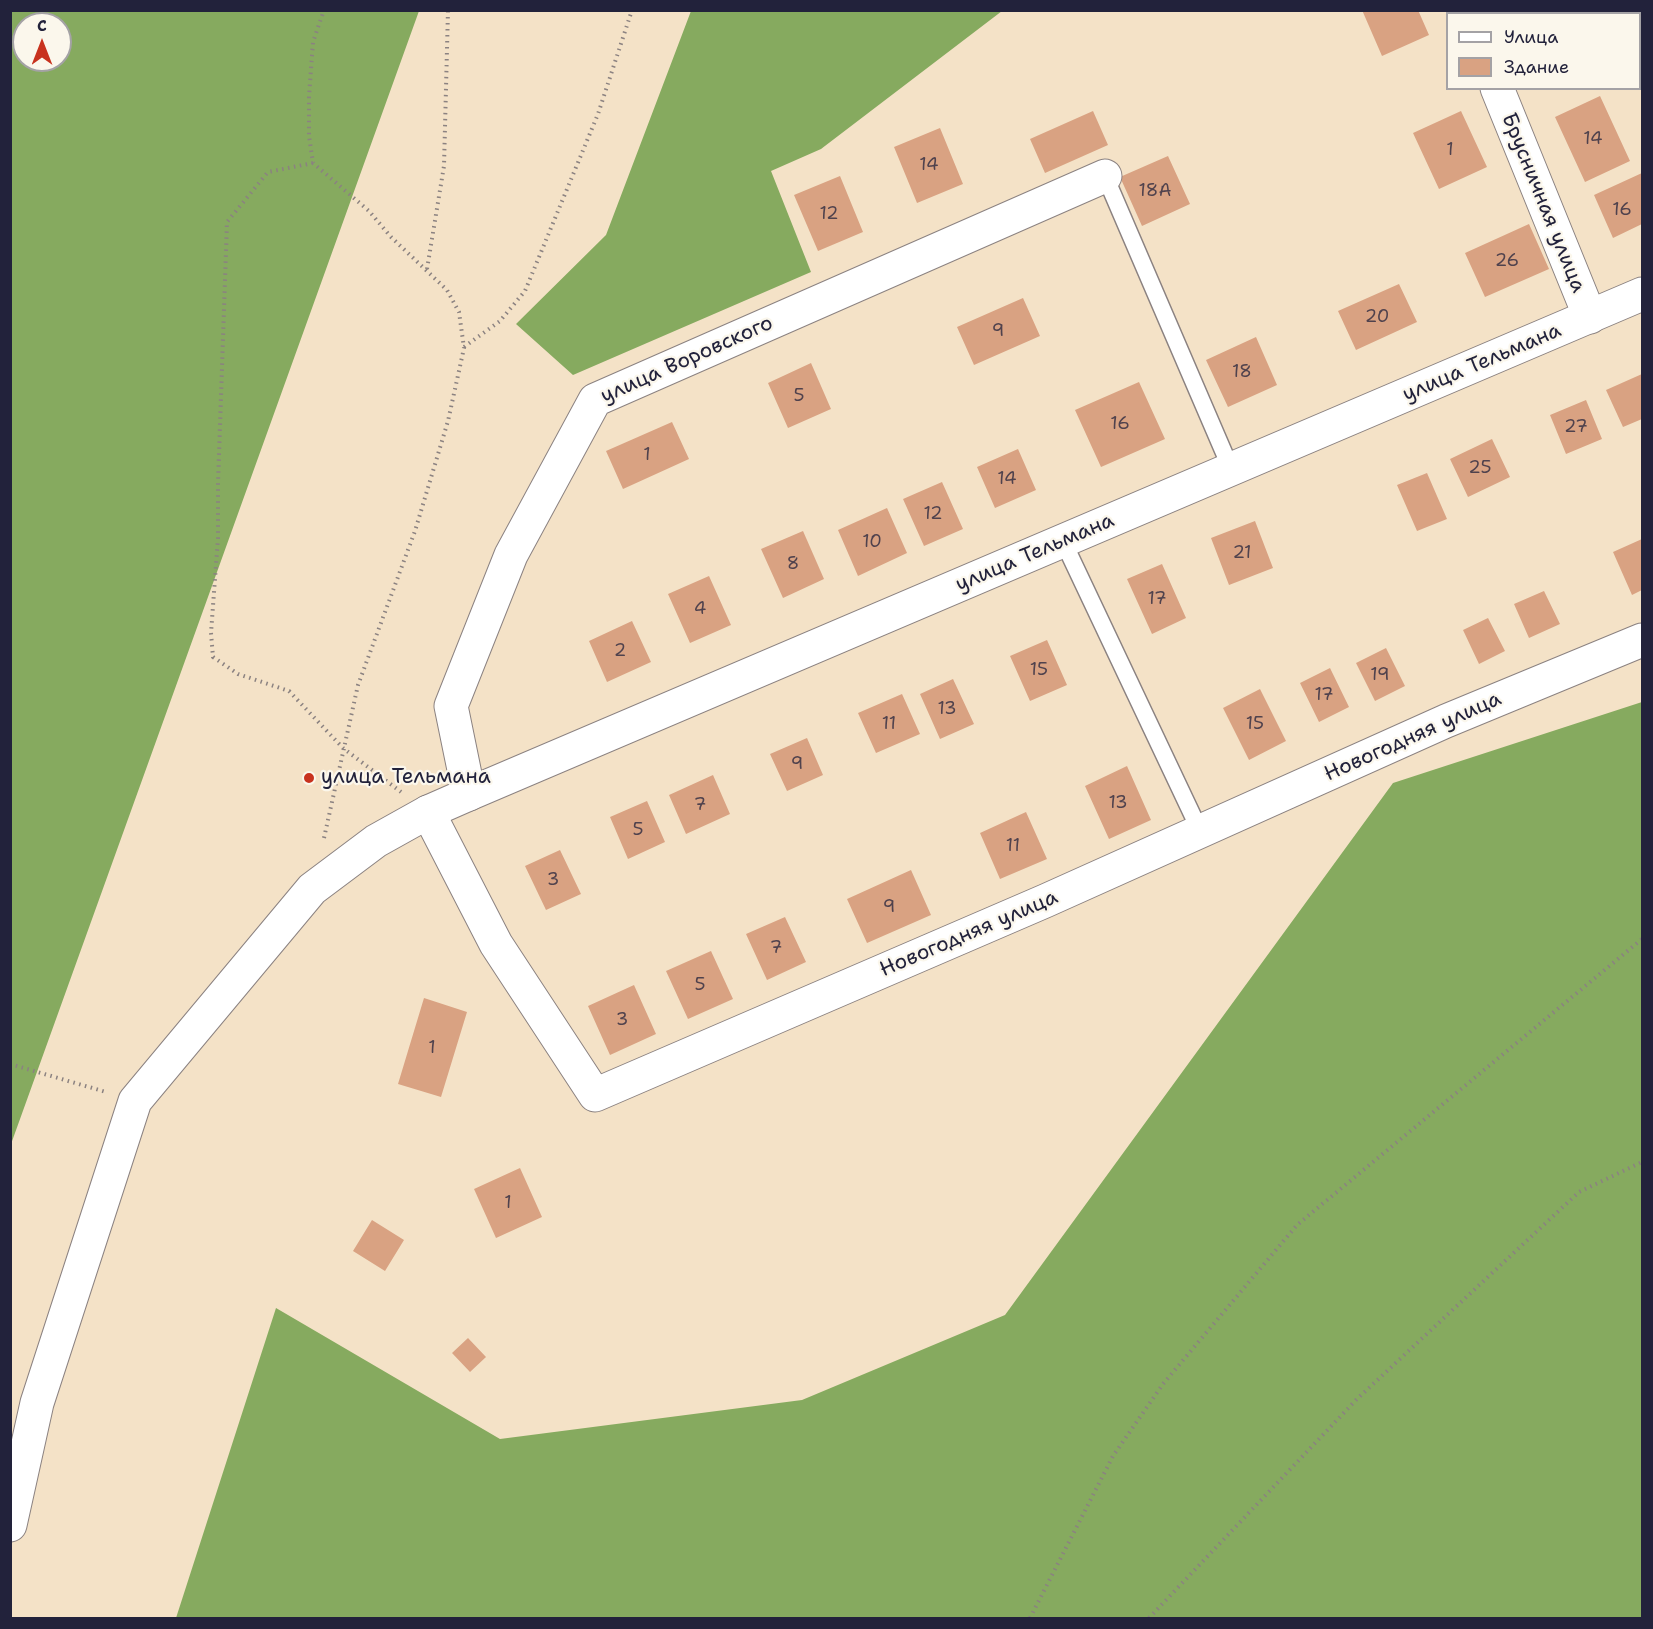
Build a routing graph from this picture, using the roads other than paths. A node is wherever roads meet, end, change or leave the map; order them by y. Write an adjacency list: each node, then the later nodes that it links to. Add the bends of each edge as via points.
1 (1498, 90): 4 (street, Брусничная улица)
2 (1105, 176): 5 (lane); 8 (street, улица Воровского, via 595,400 511,555 451,706)
3 (1642, 294): 4 (street, улица Тельмана)
4 (1590, 317): 5 (street, улица Тельмана)
5 (1231, 470): 6 (street, улица Тельмана)
6 (1063, 542): 8 (street, улица Тельмана); 10 (lane)
7 (1642, 640): 10 (street, Новогодняя улица, via 1446,721)
8 (469, 794): 9 (street, улица Тельмана)
9 (428, 812): 10 (street, Новогодняя улица, via 496,944 595,1095); 11 (street, улица Тельмана, via 376,841 312,888 135,1101 37,1403)
10 (1200, 831)
11 (10, 1525)

